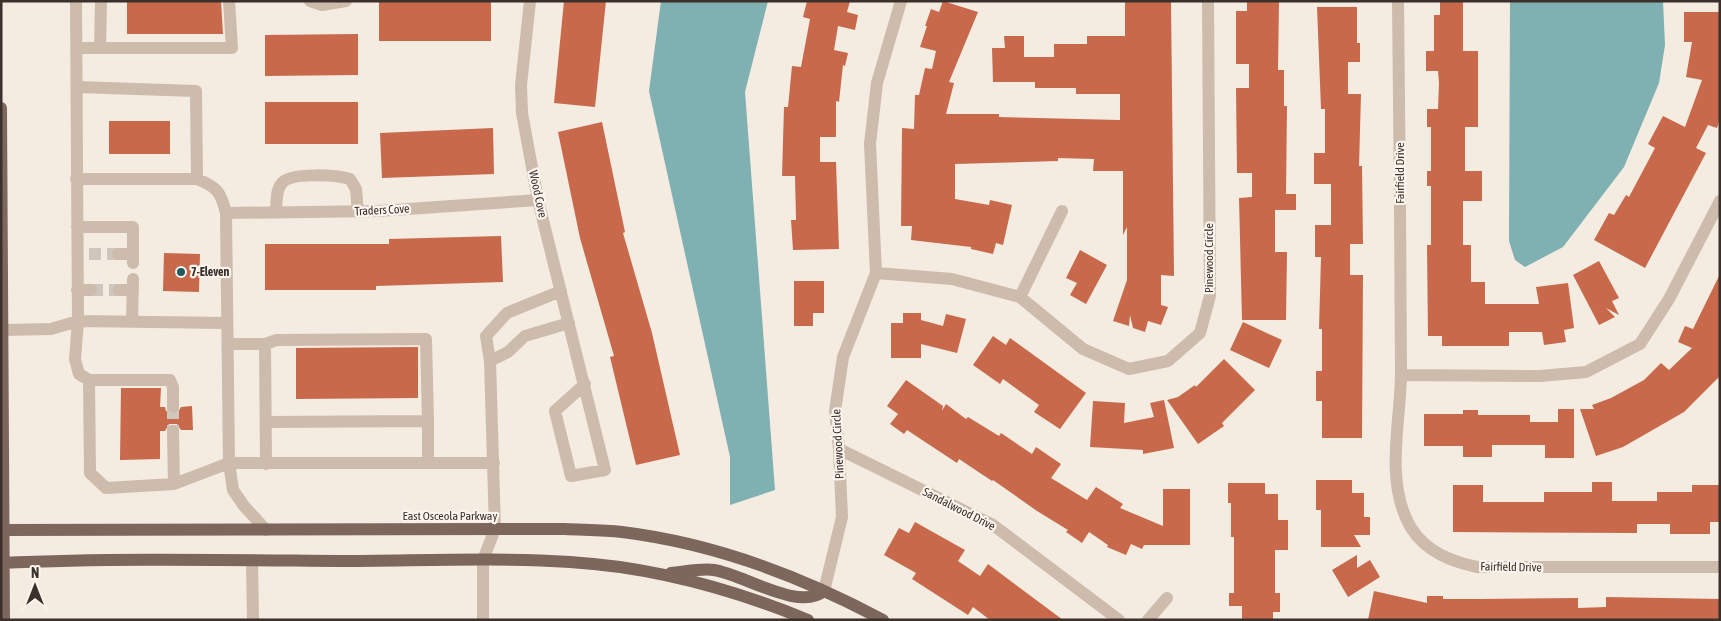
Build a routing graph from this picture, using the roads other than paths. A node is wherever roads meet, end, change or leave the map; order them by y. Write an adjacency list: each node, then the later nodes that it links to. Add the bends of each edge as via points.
1 (76, 1): 10 (street)
2 (101, 1): 11 (street)
3 (229, 1): 11 (street, via 232,48)
4 (310, 1): 5 (street, via 322,5)
5 (346, 1)
6 (530, 1): 16 (street, Wood Cove, via 521,104)
7 (901, 1): 24 (street, Pinewood Circle, via 876,83 870,144)
8 (1208, 1): 29 (street, Pinewood Circle, via 1210,296 1200,333 1168,361 1129,369 1082,349)
9 (1398, 1): 38 (street, Fairfield Drive)
10 (78, 48): 11 (street); 12 (street)
11 (100, 48)
12 (77, 87): 14 (street); 15 (street, via 196,91)
13 (1, 108): 34 (main road)
14 (76, 179): 15 (street); 22 (street)
15 (196, 179): 21 (street, via 212,185 222,196)
16 (538, 200): 19 (street, Traders Cove); 28 (street, Wood Cove)
17 (1720, 201): 38 (street, via 1669,299 1640,344 1586,372 1540,376)
18 (1062, 211): 29 (street)
19 (358, 212): 20 (street, Traders Cove); 20 (street, via 356,189 350,179 339,176 288,177 281,183 277,194)
20 (276, 213): 21 (street, Traders Cove)
21 (226, 214): 33 (street)
22 (76, 228): 23 (street, via 132,228 132,258); 25 (street, via 83,254)
23 (118, 254)
24 (876, 273): 29 (street, Pinewood Circle, via 952,279); 45 (street, Pinewood Circle, via 843,357 835,411)
25 (77, 290): 26 (street); 30 (street)
26 (90, 290)
27 (118, 290): 31 (street, via 132,285)
28 (561, 291): 32 (street, Wood Cove); 37 (street, via 507,313 486,336)
29 (1020, 298)
30 (78, 321): 31 (street); 34 (street, via 51,329); 39 (street, via 75,359 79,374)
31 (132, 322): 33 (street)
32 (569, 322): 37 (street, via 524,336 508,352); 40 (street, Wood Cove)
33 (227, 323): 35 (street)
34 (4, 330): 52 (main road)
35 (228, 344): 36 (street); 46 (street)
36 (266, 344): 42 (street, via 277,340 426,339); 43 (street)
37 (490, 360): 48 (street)
38 (1401, 374): 57 (street, Fairfield Drive, via 1397,489 1413,532 1434,551 1462,564 1493,568)
39 (89, 380): 41 (street, via 170,380); 50 (street, via 90,473 106,488)
40 (585, 384): 40 (street, Wood Cove, via 555,411 571,476 605,470)
41 (173, 407)
42 (428, 421): 43 (street); 47 (street)
43 (266, 422): 49 (street)
44 (173, 430): 50 (street)
45 (839, 449): 59 (street, Pinewood Circle, via 842,517); 66 (street, Sandalwood Drive, via 993,525)
46 (228, 463): 49 (street); 50 (street); 53 (street, via 234,490)
47 (428, 463): 48 (street); 49 (street)
48 (494, 463): 51 (street)
49 (266, 464)
50 (174, 484)
51 (495, 529): 53 (main road, East Osceola Parkway); 54 (street); 59 (main road, East Osceola Parkway, via 622,532 754,563)
52 (3, 530): 53 (main road, East Osceola Parkway); 56 (main road)
53 (266, 530)
54 (483, 560): 55 (main road); 58 (main road, via 571,562); 63 (street)
55 (252, 561): 56 (main road); 62 (street)
56 (3, 563): 61 (main road)
57 (1720, 567)
58 (659, 574): 59 (main road, via 714,570 794,596 810,598); 64 (main road, via 719,588)
59 (824, 590): 65 (main road, East Osceola Parkway)
60 (1167, 598): 67 (street)
61 (4, 620)
62 (253, 620)
63 (483, 620)
64 (808, 620)
65 (883, 620)
66 (1119, 620)
67 (1148, 620)

